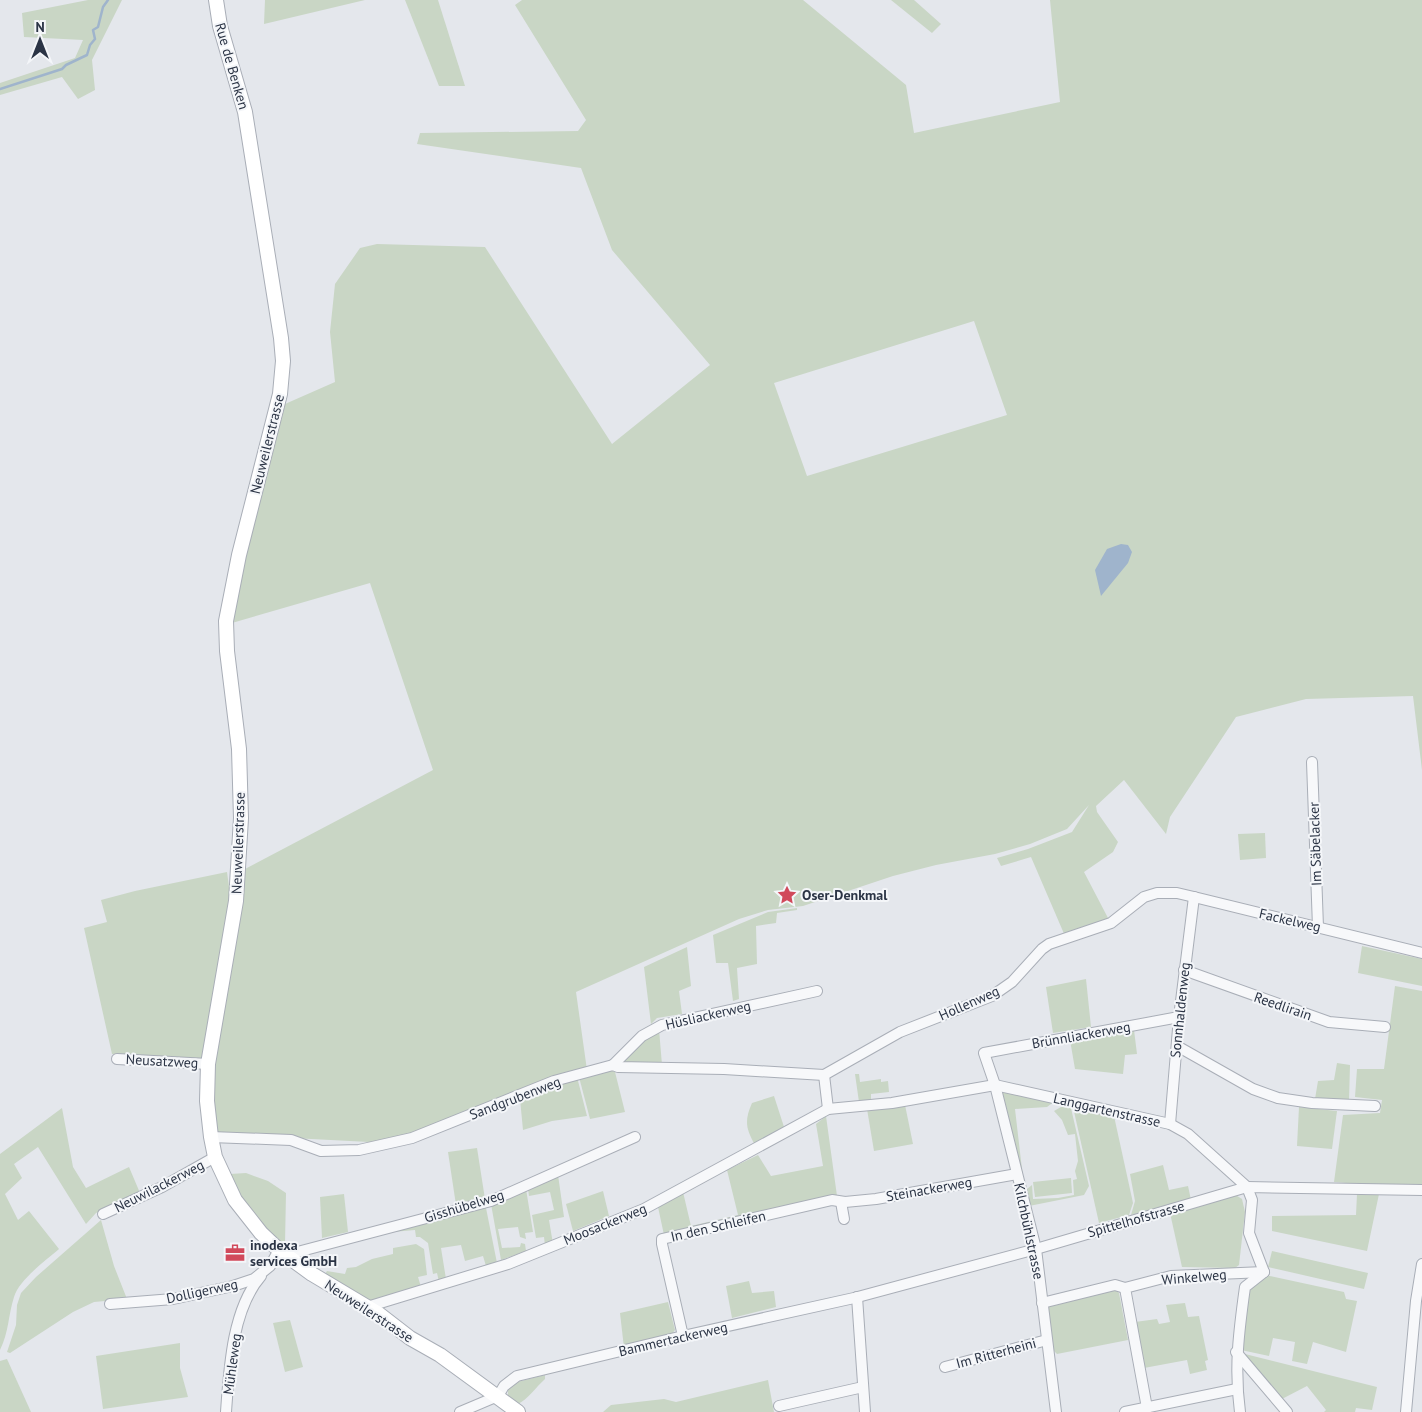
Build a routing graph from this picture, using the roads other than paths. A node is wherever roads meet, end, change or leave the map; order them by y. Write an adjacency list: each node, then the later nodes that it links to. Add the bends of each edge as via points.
1 (216, 0): 2 (street, Rue de Benken)
2 (249, 133): 15 (street, Neuweilerstrasse, via 282,338 282,372 278,404 227,612 226,651 238,741 241,818 236,901)
3 (1312, 762): 6 (street, Im Säbelacker)
4 (1157, 893): 5 (street, Fackelweg); 17 (street, Hollenweg, via 1144,897 1110,923 1049,944 1012,982 992,996 900,1032)
5 (1194, 897): 6 (street, Fackelweg); 8 (street, Sonnhaldenweg)
6 (1318, 927): 7 (street, Fackelweg)
7 (1422, 953)
8 (1184, 970): 10 (street, Sonnhaldenweg); 11 (street, Reedlirain, via 1329,1022)
9 (817, 991): 16 (street, Hüsliackerweg, via 662,1025 642,1036)
10 (1178, 1017): 12 (street, Sonnhaldenweg); 13 (street, Brünnliackerweg)
11 (1385, 1027)
12 (1177, 1046): 19 (street, via 1253,1090 1312,1103); 21 (street, Sonnhaldenweg)
13 (984, 1052): 18 (street, Kilchbühlstrasse)
14 (117, 1059): 15 (street, Neusatzweg)
15 (208, 1064): 22 (street, Neuweilerstrasse, via 207,1101)
16 (613, 1065): 17 (street, Sandgrubenweg); 22 (street, Sandgrubenweg, via 554,1081 412,1138 359,1150 321,1151 291,1140)
17 (824, 1075): 20 (street)
18 (995, 1085): 20 (street, Langgartenstrasse); 21 (street, Langgartenstrasse); 25 (street, Kilchbühlstrasse)
19 (1375, 1106)
20 (828, 1109): 40 (street, Moosackerweg, via 644,1209 508,1264)
21 (1170, 1124): 26 (street, Langgartenstrasse, via 1188,1134)
22 (211, 1137): 24 (street, Neuweilerstrasse)
23 (635, 1137): 32 (street, Gisshübelweg, via 491,1201)
24 (216, 1157): 29 (street, Neuwilackerweg, via 162,1188); 32 (street, Neuweilerstrasse, via 235,1200 261,1233)
25 (1017, 1174): 28 (street, Steinackerweg, via 876,1199); 31 (street, Kilchbühlstrasse)
26 (1248, 1187): 27 (street, Spittelhofstrasse); 31 (street, Spittelhofstrasse); 35 (street, via 1252,1200 1249,1233)
27 (1422, 1190)
28 (841, 1202): 30 (street); 41 (street, In den Schleifen, via 832,1200 662,1238)
29 (103, 1214)
30 (844, 1219)
31 (1036, 1249): 37 (street, Spittelhofstrasse); 38 (street, Kilchbühlstrasse)
32 (283, 1252): 34 (street, Dolligerweg); 40 (street, Neuweilerstrasse, via 312,1274)
33 (1422, 1264): 58 (street)
34 (270, 1266): 39 (street, Dolligerweg, via 254,1279 233,1286 173,1298); 50 (street, Mühleweg, via 255,1283 235,1335)
35 (1264, 1272): 36 (street, Winkelweg, via 1171,1276); 43 (street, via 1245,1287)
36 (1125, 1288): 38 (street, Winkelweg, via 1116,1285); 49 (street)
37 (857, 1297): 41 (street, Bammertackerweg); 45 (street)
38 (1042, 1303): 42 (street, Kilchbühlstrasse)
39 (110, 1304)
40 (367, 1307): 47 (street, Neuweilerstrasse)
41 (683, 1336): 47 (street, Bammertackerweg, via 517,1376 504,1386)
42 (1047, 1340): 44 (street, Im Ritterheini); 54 (street, Kilchbühlstrasse)
43 (1236, 1352): 46 (street); 57 (street)
44 (945, 1367)
45 (863, 1387): 48 (street); 53 (street)
46 (1237, 1389): 49 (street); 56 (street)
47 (498, 1396): 51 (street); 52 (street, Neuweilerstrasse)
48 (779, 1406)
49 (1148, 1408): 55 (street)
50 (226, 1412)
51 (460, 1412)
52 (518, 1412)
53 (865, 1412)
54 (1056, 1412)
55 (1125, 1412)
56 (1240, 1412)
57 (1287, 1412)
58 (1406, 1412)

